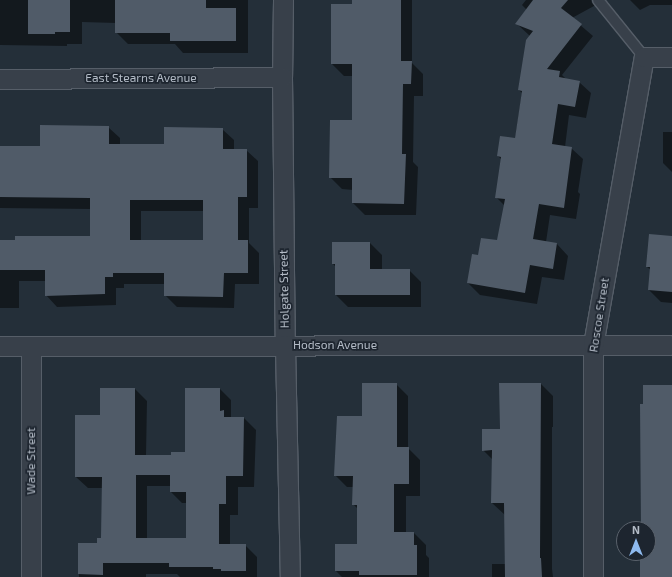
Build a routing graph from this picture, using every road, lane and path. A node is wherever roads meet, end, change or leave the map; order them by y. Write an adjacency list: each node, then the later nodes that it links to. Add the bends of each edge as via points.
1 (283, 0): 5 (street, Holgate Street)
2 (598, 0): 3 (lane)
3 (644, 57): 4 (street); 8 (street, Roscoe Street)
4 (672, 57)
5 (282, 77): 6 (street, East Stearns Avenue); 7 (street, Holgate Street)
6 (0, 79)
7 (285, 345): 8 (street, Hodson Avenue); 11 (street, Hodson Avenue); 13 (street, Holgate Street)
8 (593, 345): 9 (street, Hodson Avenue); 14 (street, Roscoe Street)
9 (671, 345)
10 (0, 346): 11 (street, Hodson Avenue)
11 (31, 346): 12 (street, Wade Street)
12 (31, 577)
13 (290, 577)
14 (593, 577)

